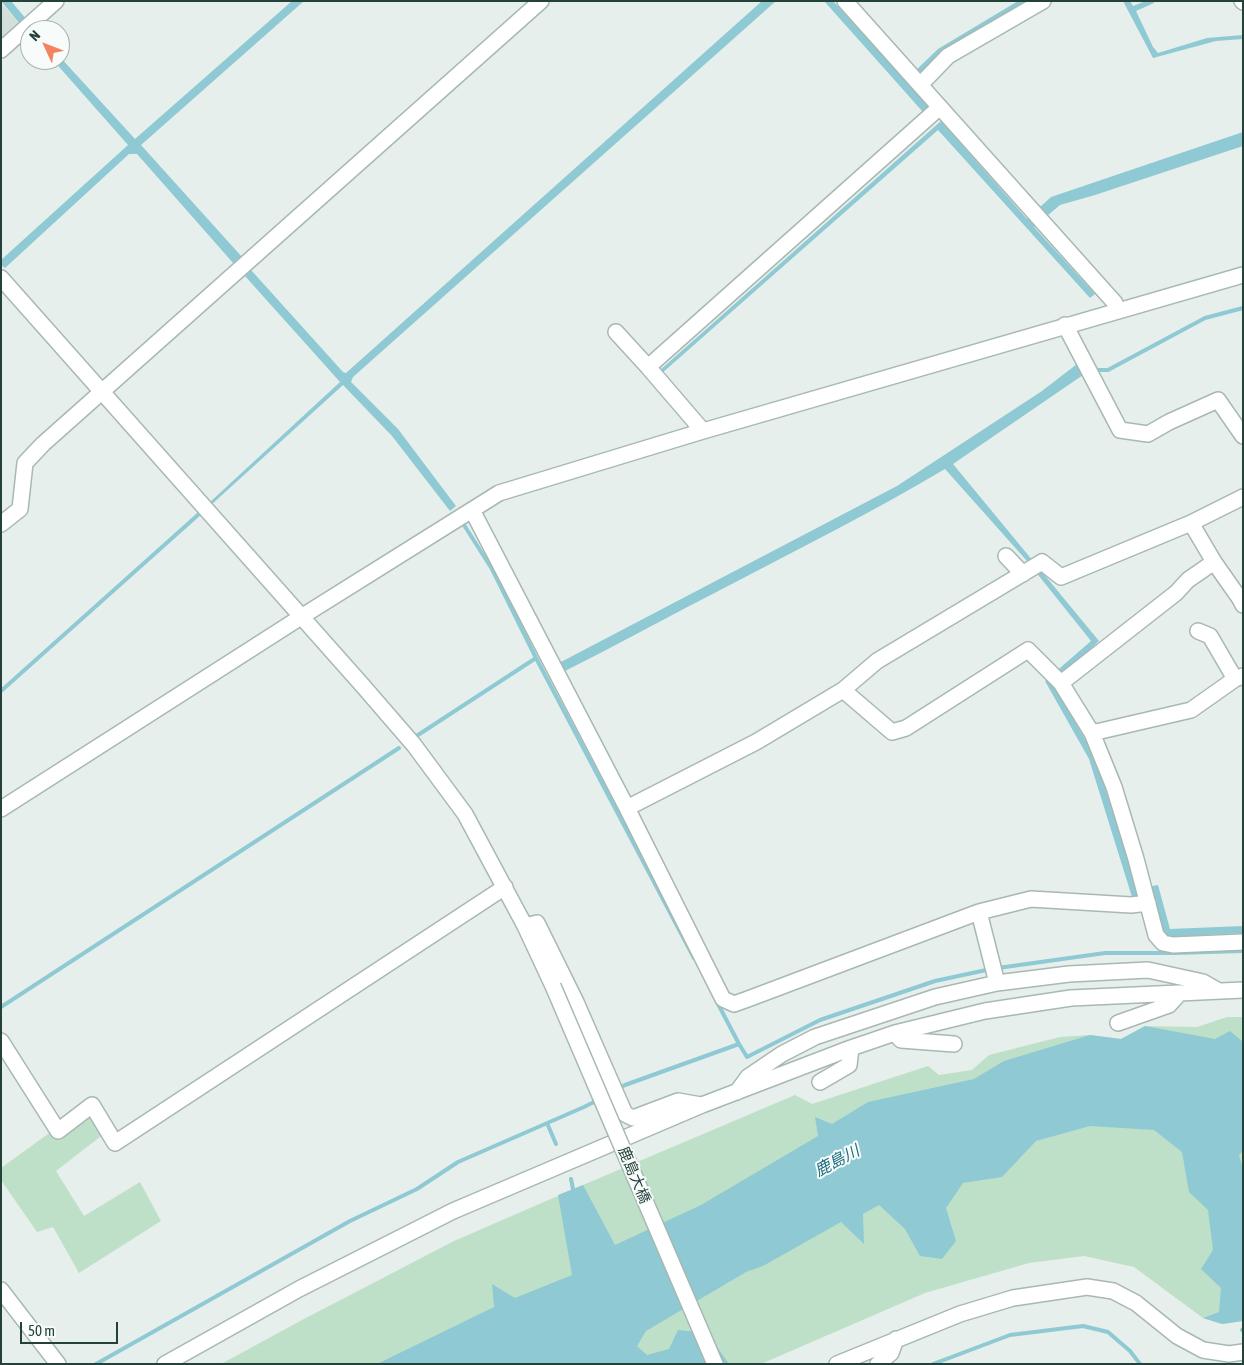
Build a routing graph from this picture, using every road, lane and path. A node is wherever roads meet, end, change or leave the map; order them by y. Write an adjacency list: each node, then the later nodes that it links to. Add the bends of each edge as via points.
1 (56, 1): 5 (street)
2 (541, 1): 14 (street)
3 (1043, 1): 6 (street, via 948,56)
4 (852, 4): 6 (street)
5 (1, 50)
6 (920, 85): 7 (street)
7 (940, 108): 10 (street, via 1115,303); 13 (street)
8 (1243, 275): 10 (street)
9 (1, 278): 14 (street, 鹿島大橋)
10 (1117, 311): 11 (street)
11 (1065, 325): 15 (street); 16 (street, via 1120,430 1148,434 1218,400)
12 (616, 332): 13 (street)
13 (648, 367): 15 (street)
14 (102, 392): 20 (street, via 25,463 20,509); 25 (street, 鹿島大橋)
15 (703, 430): 18 (street, via 499,492)
16 (1243, 436)
17 (1243, 497): 19 (street)
18 (472, 510): 25 (street); 31 (street)
19 (1191, 523): 22 (street); 23 (street, via 1061,577 1042,562)
20 (1, 524)
21 (1006, 556): 23 (street)
22 (1214, 562): 24 (street); 27 (street)
23 (1025, 572): 29 (street, via 877,661)
24 (1243, 605)
25 (301, 617): 32 (street); 33 (street, 鹿島大橋, via 414,745 465,814)
26 (1198, 631): 28 (street, via 1210,636)
27 (1056, 678): 29 (street, via 1028,650 906,728 892,732); 30 (street)
28 (1239, 678): 30 (street, via 1191,710)
29 (843, 690): 31 (street, via 756,742)
30 (1092, 733): 34 (street, via 1114,787)
31 (626, 808): 35 (street, via 723,999 734,1004)
32 (1, 809)
33 (505, 888): 36 (street, 鹿島大橋); 45 (street, via 115,1143 92,1105 58,1131)
34 (1146, 895): 35 (street, via 1131,905 1031,899); 37 (street, via 1156,935 1163,943)
35 (979, 912): 38 (street)
36 (525, 926): 49 (street, via 538,923 625,1114 633,1118 678,1101); 55 (street, 鹿島大橋, bridge)
37 (1243, 942)
38 (995, 974): 39 (street, via 1148,970 1203,982); 48 (street, via 815,1037 748,1077)
39 (1219, 990): 40 (street); 41 (street)
40 (1243, 990)
41 (1179, 994): 42 (street, via 1169,1005); 43 (street, via 1071,998 985,1011)
42 (1118, 1022)
43 (896, 1033): 44 (street, via 900,1040); 46 (street)
44 (954, 1044)
45 (3, 1048)
46 (851, 1048): 47 (street, via 849,1065); 48 (street)
47 (820, 1082)
48 (737, 1092): 49 (street)
49 (702, 1105): 54 (street, via 453,1212 299,1288)
50 (1, 1290): 53 (street)
51 (896, 1339): 52 (street, via 1013,1298 1087,1287 1113,1292 1128,1299 1177,1336 1204,1350 1229,1354); 56 (street); 57 (street, via 891,1352)
52 (1243, 1352)
53 (58, 1364)
54 (165, 1364)
55 (715, 1364)
56 (837, 1364)
57 (878, 1364)

